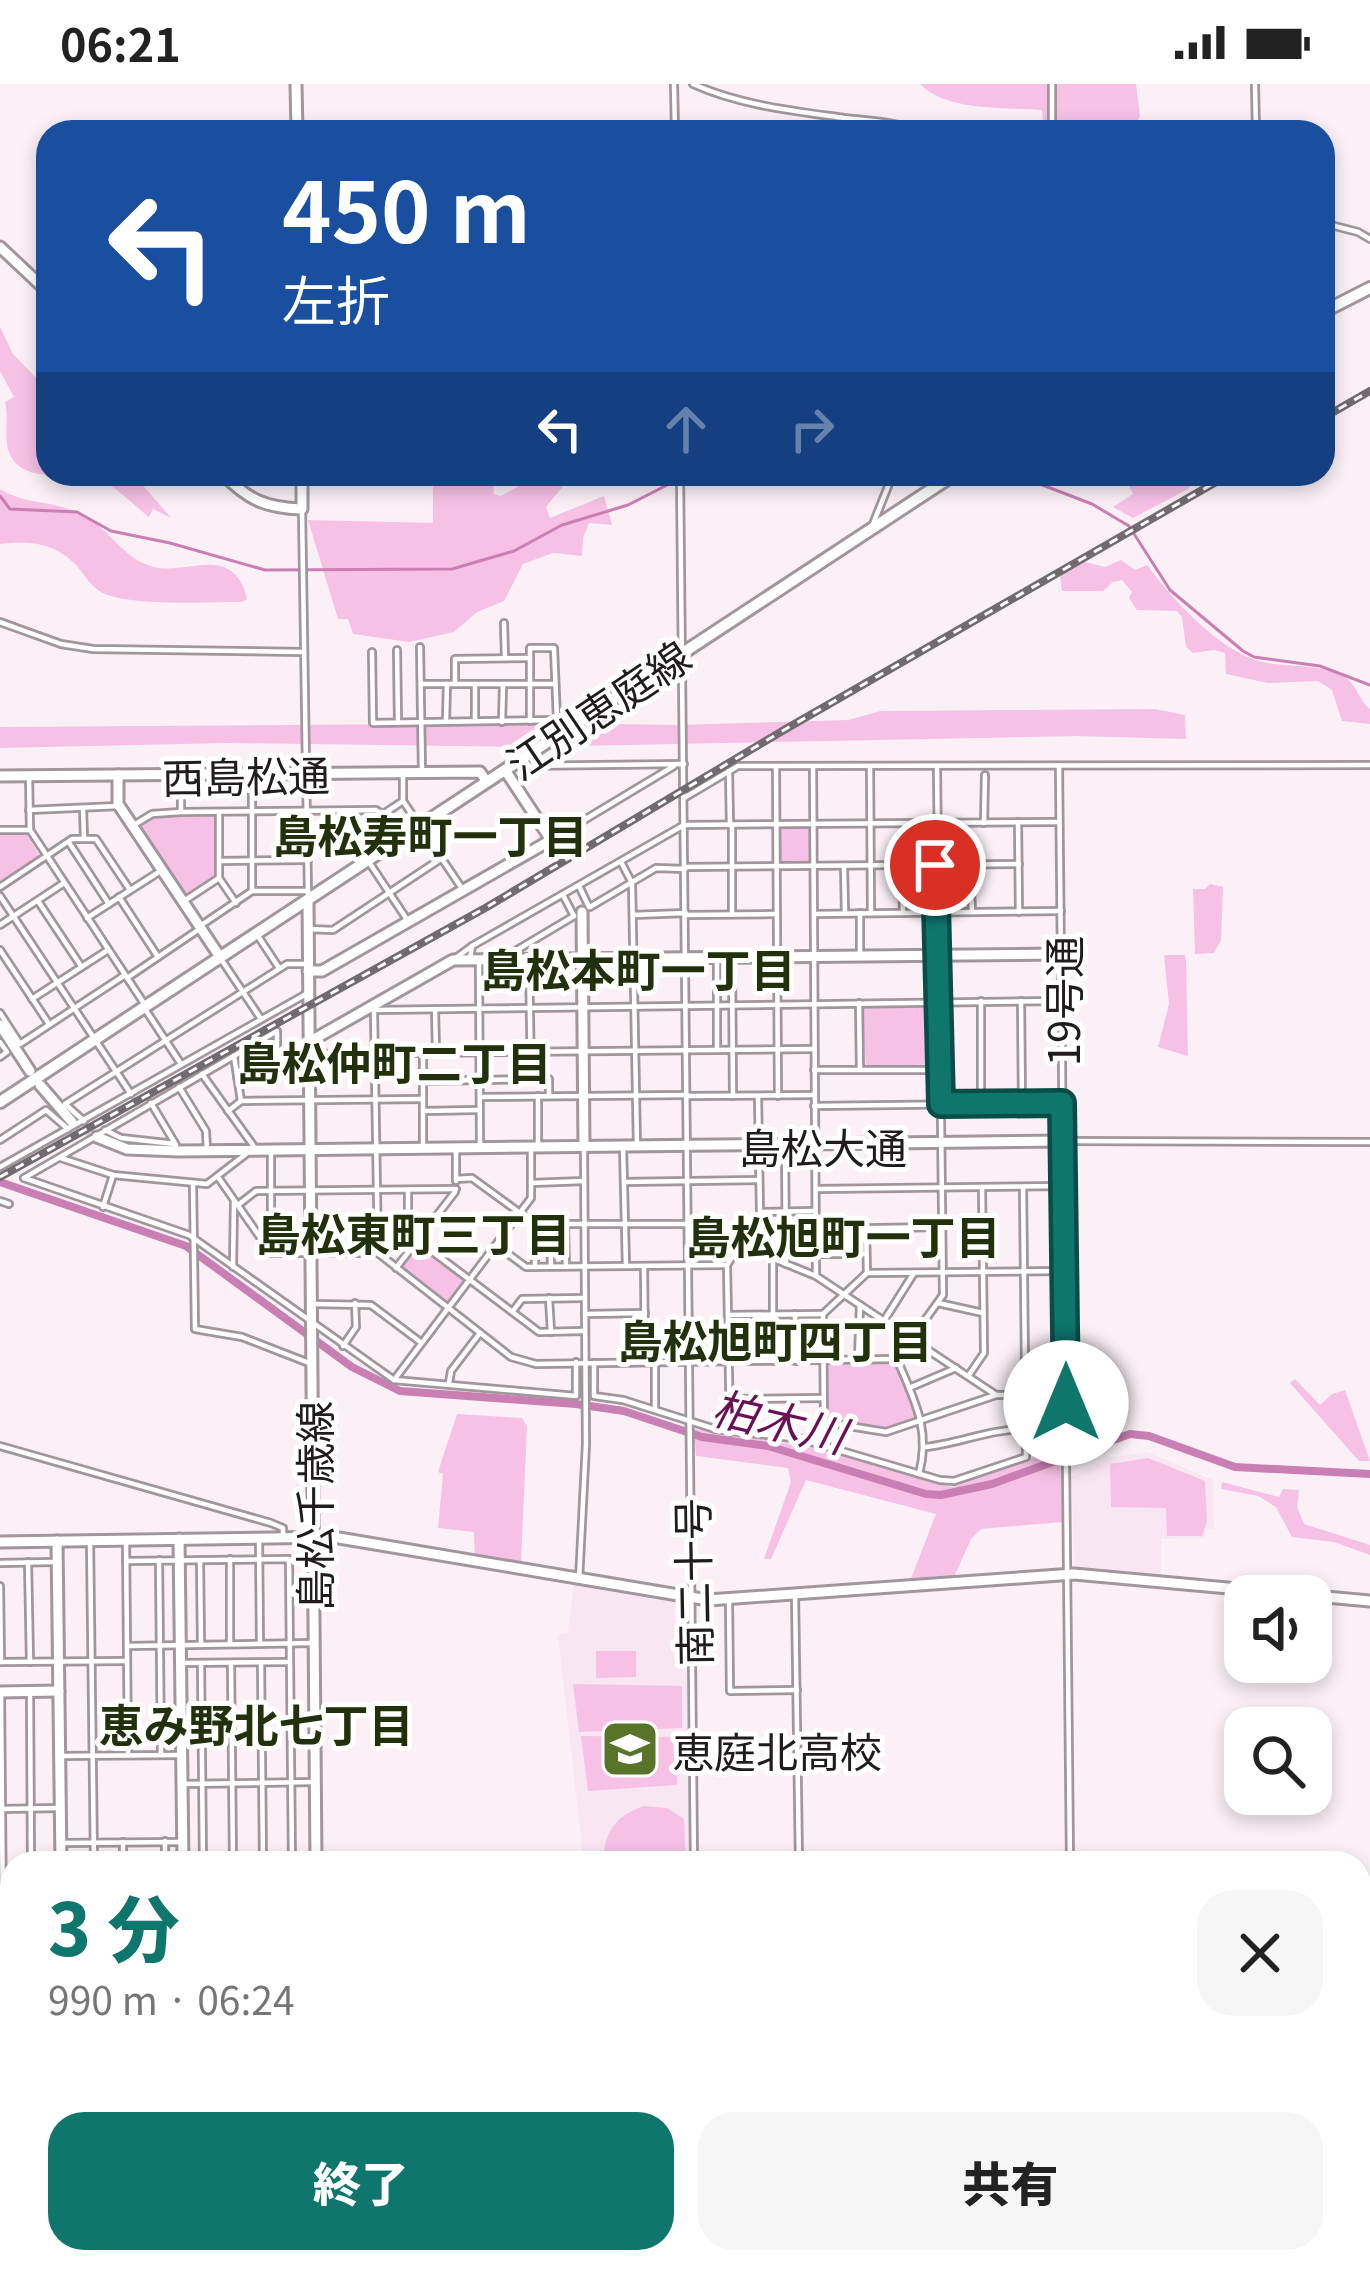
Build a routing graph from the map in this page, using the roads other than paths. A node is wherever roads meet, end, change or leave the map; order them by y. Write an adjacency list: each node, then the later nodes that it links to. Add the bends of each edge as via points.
1 (296, 84): 6 (street)
2 (674, 84): 7 (street)
3 (693, 84): 8 (street)
4 (1052, 84): 9 (street)
5 (1255, 84): 10 (street)
6 (297, 120)
7 (675, 120)
8 (861, 120)
9 (1052, 120)
10 (1256, 120)
11 (1335, 226): 12 (street)
12 (1370, 239)
13 (0, 247): 14 (street)
14 (36, 281)
15 (1370, 291): 16 (main road)
16 (1335, 309)
17 (234, 486): 22 (street, via 264,506)
18 (302, 486): 22 (street)
19 (680, 486): 28 (street, 南二十号)
20 (888, 486): 23 (street)
21 (937, 486): 23 (main road, 江別恵庭線)
22 (302, 509): 29 (street)
23 (870, 531): 28 (main road, 江別恵庭線)
24 (0, 622): 29 (street, via 93,649)
25 (504, 622): 31 (street)
26 (420, 646): 33 (street)
27 (397, 650): 39 (street)
28 (682, 651): 45 (main road, 江別恵庭線); 47 (street, 南二十号)
29 (304, 652): 59 (street)
30 (372, 652): 39 (street, via 373,723)
31 (505, 658): 32 (street); 34 (street, via 455,659)
32 (530, 658): 36 (street); 37 (street, via 530,648 554,647)
33 (421, 684): 34 (street); 40 (street)
34 (451, 684): 35 (street); 41 (street)
35 (475, 684): 38 (street); 42 (street)
36 (530, 684): 37 (street); 38 (street); 44 (street)
37 (555, 684): 45 (street)
38 (502, 685): 43 (street)
39 (398, 722): 40 (street)
40 (421, 722): 41 (street); 57 (street)
41 (446, 722): 42 (street)
42 (475, 722): 43 (street)
43 (502, 722): 44 (street)
44 (530, 722): 45 (street)
45 (560, 725): 53 (main road, 江別恵庭線)
46 (675, 764): 47 (street); 53 (street); 92 (street)
47 (684, 764): 66 (street, 南二十号)
48 (1370, 765): 52 (street)
49 (776, 767): 50 (street); 55 (street); 85 (street)
50 (813, 767): 54 (street); 81 (street)
51 (937, 767): 52 (street); 54 (street); 79 (street)
52 (1059, 767): 78 (street, 19号通)
53 (508, 768): 65 (main road, 江別恵庭線); 92 (street)
54 (870, 768): 82 (street)
55 (729, 771): 66 (street); 87 (street)
56 (403, 772): 57 (street, 西島松通); 59 (street, 西島松通); 67 (street)
57 (422, 772): 65 (street, 西島松通, via 480,772)
58 (252, 773): 59 (street, 西島松通); 60 (street, 西島松通); 72 (street)
59 (307, 773): 73 (street)
60 (181, 774): 61 (street, 西島松通); 71 (street)
61 (118, 775): 64 (street, 西島松通); 69 (street)
62 (985, 775): 80 (street)
63 (0, 776): 64 (street, 西島松通)
64 (29, 776): 70 (street)
65 (487, 782): 86 (main road, 江別恵庭線)
66 (684, 798): 84 (street, 南二十号)
67 (404, 801): 76 (street); 86 (street)
68 (83, 806): 69 (street); 70 (street); 91 (street)
69 (121, 806): 83 (street)
70 (29, 810): 89 (street)
71 (181, 812): 75 (street); 83 (street)
72 (252, 812): 73 (street); 75 (street); 99 (street)
73 (308, 812): 74 (street); 94 (street)
74 (350, 812): 76 (street); 90 (street)
75 (219, 813): 98 (street)
76 (382, 814): 90 (street)
77 (1018, 822): 78 (street); 80 (street); 103 (street)
78 (1059, 822): 131 (street, 19号通)
79 (938, 823): 80 (street); 82 (street); 105 (street)
80 (983, 823)
81 (814, 824): 82 (street); 85 (street); 107 (street)
82 (871, 824): 109 (street)
83 (134, 825): 112 (street)
84 (684, 825): 87 (street); 101 (street); 111 (street, 南二十号)
85 (776, 825): 87 (street); 106 (street)
86 (420, 826): 96 (street); 100 (main road, 江別恵庭線)
87 (731, 826): 110 (street)
88 (0, 830): 89 (street)
89 (30, 830): 95 (street)
90 (352, 835): 94 (street, via 338,844); 100 (street)
91 (84, 838): 93 (street); 118 (street, via 96,839)
92 (551, 840): 119 (street)
93 (68, 842): 95 (street); 129 (street)
94 (308, 844): 97 (street)
95 (46, 856): 114 (street); 117 (street)
96 (442, 858): 119 (street); 121 (street)
97 (308, 860): 99 (street); 122 (street)
98 (221, 861): 99 (street); 113 (street)
99 (252, 861): 120 (street)
100 (368, 861): 121 (street); 122 (main road, 江別恵庭線)
101 (621, 862): 115 (street); 116 (street)
102 (970, 864): 103 (street); 105 (street); 134 (street)
103 (1019, 864): 130 (street)
104 (902, 865): 105 (street); 109 (street); 136 (street)
105 (938, 865): 133 (street)
106 (777, 866): 107 (street); 110 (street); 139 (street)
107 (814, 866): 108 (street); 140 (street)
108 (844, 866): 109 (street); 141 (street)
109 (871, 866): 135 (street)
110 (732, 867): 111 (street); 138 (street)
111 (685, 868): 115 (street, via 656,868); 137 (street, 南二十号)
112 (162, 869): 118 (street); 127 (street)
113 (219, 878): 127 (street); 128 (street)
114 (64, 883): 126 (street); 145 (street)
115 (632, 883): 132 (street); 143 (street)
116 (579, 886): 123 (street); 132 (street)
117 (0, 887)
118 (130, 890): 125 (street)
119 (463, 890): 146 (street)
120 (252, 891): 122 (street); 128 (street)
121 (388, 892): 146 (street); 149 (street, via 333,930)
122 (308, 895): 149 (street, 島松千歳線); 150 (main road, 江別恵庭線)
123 (563, 895): 132 (street); 151 (street)
124 (0, 896): 144 (street)
125 (119, 897): 129 (street); 159 (street)
126 (38, 901): 144 (street); 170 (street)
127 (184, 901): 148 (street)
128 (236, 903): 148 (street)
129 (109, 904): 145 (street)
130 (1019, 911): 131 (street); 134 (street)
131 (1061, 911): 154 (street, 19号通)
132 (582, 912): 163 (street); 167 (street, via 517,950)
133 (939, 912): 134 (street); 136 (street); 155 (street)
134 (972, 912)
135 (871, 913): 136 (street); 142 (street)
136 (903, 913)
137 (686, 914): 138 (street); 143 (street); 165 (street, 南二十号)
138 (732, 914): 139 (street)
139 (778, 914): 156 (street)
140 (814, 914): 141 (street); 157 (street)
141 (845, 914): 142 (street)
142 (860, 914): 158 (street)
143 (633, 915): 164 (street)
144 (14, 916): 147 (street); 176 (street)
145 (87, 918): 153 (street)
146 (408, 921): 172 (street, via 322,970)
147 (0, 926)
148 (200, 927): 159 (street); 160 (street)
149 (308, 929): 172 (street, 島松千歳線)
150 (256, 934): 160 (main road, 江別恵庭線); 171 (street)
151 (472, 946): 166 (street); 169 (street)
152 (0, 950): 173 (street)
153 (108, 950): 170 (street); 175 (street)
154 (1061, 954): 155 (street); 182 (street, 19号通)
155 (939, 955): 158 (street); 183 (street)
156 (777, 956): 157 (street); 162 (street); 187 (street)
157 (815, 956): 158 (street); 188 (street)
158 (860, 956)
159 (158, 957): 175 (street)
160 (220, 957): 177 (street); 190 (main road, 江別恵庭線)
161 (717, 957): 162 (street); 165 (street); 185 (street)
162 (733, 957): 186 (street)
163 (582, 958): 164 (street); 168 (street); 193 (street)
164 (634, 958): 165 (street); 191 (street)
165 (686, 958): 189 (street, 南二十号)
166 (474, 959): 167 (street); 169 (street); 196 (street)
167 (515, 959): 168 (street)
168 (529, 959): 192 (street)
169 (453, 960): 195 (street)
170 (82, 967): 176 (street)
171 (279, 968): 172 (street); 177 (street)
172 (308, 968): 178 (street, 島松千歳線)
173 (13, 969): 174 (street); 179 (street)
174 (0, 977)
175 (126, 977): 190 (street); 194 (street)
176 (57, 983): 179 (street); 194 (street)
177 (243, 992): 199 (street); 204 (street)
178 (308, 993): 199 (street); 210 (street, 島松千歳線)
179 (32, 999): 200 (street)
180 (981, 1001): 181 (street); 183 (street); 254 (street)
181 (1021, 1001): 182 (street); 251 (street)
182 (1061, 1001): 252 (street, 19号通)
183 (940, 1002): 184 (street); 225 (street)
184 (859, 1003): 188 (street); 224 (street)
185 (717, 1004): 186 (street); 189 (street); 208 (street)
186 (732, 1004): 187 (street); 209 (street)
187 (778, 1004): 188 (street); 205 (street)
188 (813, 1004): 206 (street)
189 (686, 1005): 191 (street); 207 (street, 南二十号)
190 (145, 1006): 202 (main road, 江別恵庭線); 204 (street)
191 (634, 1006): 193 (street); 212 (street)
192 (529, 1007): 193 (street); 196 (street); 215 (street)
193 (582, 1007): 211 (street)
194 (74, 1008): 200 (street); 202 (street)
195 (373, 1008): 197 (street); 210 (street); 217 (street)
196 (478, 1008): 197 (street); 214 (street)
197 (435, 1009): 213 (street)
198 (0, 1013): 200 (street, via 20,1044)
199 (261, 1019): 221 (street)
200 (50, 1024)
201 (0, 1025): 222 (street)
202 (94, 1040): 226 (street); 249 (main road, 江別恵庭線)
203 (0, 1042): 220 (street, via 7,1052)
204 (167, 1042): 221 (street); 226 (street)
205 (778, 1049): 206 (street); 209 (street); 243 (street)
206 (814, 1049): 223 (street)
207 (687, 1050): 208 (street); 212 (street); 240 (street, 南二十号)
208 (718, 1050): 209 (street)
209 (733, 1050): 241 (street)
210 (309, 1051): 217 (street); 219 (street); 248 (street, 島松千歳線)
211 (583, 1051): 212 (street); 215 (street); 236 (street)
212 (635, 1051): 237 (street)
213 (436, 1052): 214 (street); 216 (street)
214 (479, 1052): 215 (street); 230 (street)
215 (530, 1052): 229 (street)
216 (423, 1053): 217 (street); 231 (street)
217 (375, 1054): 246 (street)
218 (234, 1056): 219 (street, via 277,1031); 227 (street); 228 (street)
219 (277, 1056): 228 (street)
220 (0, 1057)
221 (181, 1064): 234 (street)
222 (30, 1070)
223 (814, 1070): 224 (street); 238 (street)
224 (860, 1070): 225 (street)
225 (940, 1070): 253 (street)
226 (116, 1073): 234 (street); 259 (street, via 65,1104)
227 (202, 1074): 233 (street); 257 (street)
228 (237, 1077): 247 (street)
229 (531, 1079): 230 (street); 235 (street, via 549,1079)
230 (480, 1080): 231 (street); 244 (street)
231 (423, 1081): 245 (street)
232 (40, 1084): 259 (street)
233 (179, 1088): 250 (street); 278 (street, via 206,1131)
234 (131, 1094): 259 (street)
235 (549, 1095): 236 (street); 239 (street)
236 (582, 1095): 237 (street); 270 (street)
237 (637, 1095): 240 (street); 272 (street)
238 (814, 1095): 243 (street); 255 (street)
239 (538, 1096): 244 (street); 269 (street)
240 (687, 1096): 241 (street); 266 (street, 南二十号)
241 (733, 1096): 242 (street)
242 (758, 1096): 243 (street); 267 (street)
243 (778, 1096)
244 (480, 1097): 256 (street)
245 (423, 1099): 246 (street); 258 (street)
246 (376, 1100): 248 (street); 276 (street)
247 (241, 1101): 248 (street); 257 (street)
248 (309, 1101): 281 (street, 島松千歳線)
249 (0, 1102)
250 (152, 1103): 260 (street); 273 (street)
251 (1022, 1103): 252 (street); 254 (street)
252 (1062, 1103): 262 (street, 19号通)
253 (941, 1104): 254 (street); 255 (street); 265 (street)
254 (981, 1104)
255 (814, 1106): 264 (street)
256 (480, 1110): 258 (street); 275 (street)
257 (228, 1111): 279 (street)
258 (423, 1111): 277 (street)
259 (74, 1124): 261 (street, via 46,1110); 283 (street)
260 (101, 1134): 273 (street, via 127,1149); 282 (street)
261 (0, 1140)
262 (1063, 1142): 263 (street); 265 (street, 島松大通); 293 (street, 19号通)
263 (1370, 1142)
264 (814, 1144): 265 (street, 島松大通); 268 (street, 島松大通); 299 (street)
265 (942, 1144): 296 (street)
266 (688, 1145): 267 (street, 島松大通); 272 (street, 島松大通); 289 (street, 南二十号)
267 (758, 1145): 268 (street, 島松大通); 287 (street)
268 (785, 1145): 309 (street)
269 (534, 1147): 270 (street, 島松大通); 275 (street, 島松大通); 291 (street)
270 (584, 1147): 271 (street, 島松大通); 288 (street)
271 (623, 1147): 272 (street, 島松大通); 290 (street)
272 (637, 1147)
273 (177, 1148): 278 (street)
274 (455, 1148): 275 (street, 島松大通); 277 (street, 島松大通); 286 (street)
275 (480, 1148)
276 (376, 1149): 277 (street, 島松大通); 281 (street, 島松大通); 297 (street)
277 (423, 1149)
278 (207, 1150): 279 (street)
279 (253, 1150): 280 (street); 285 (street)
280 (271, 1150): 281 (street); 302 (street)
281 (309, 1150): 300 (street, 島松千歳線)
282 (61, 1158): 284 (street); 306 (street, via 24,1178)
283 (0, 1167)
284 (113, 1175): 292 (street); 306 (street)
285 (218, 1177): 292 (street); 304 (street)
286 (456, 1180): 298 (street); 310 (street, via 472,1178)
287 (759, 1180): 289 (street); 308 (street)
288 (584, 1181): 291 (street); 318 (street)
289 (688, 1181): 290 (street); 314 (street, 南二十号)
290 (624, 1182): 313 (street)
291 (531, 1183): 310 (street)
292 (193, 1185): 323 (street)
293 (1064, 1186): 295 (street); 344 (street, 19号通)
294 (982, 1187): 295 (street); 296 (street); 345 (street)
295 (1023, 1187): 343 (street)
296 (942, 1188): 299 (street); 319 (street)
297 (377, 1189): 300 (street); 301 (street); 312 (street)
298 (456, 1189): 301 (street); 322 (street)
299 (815, 1189): 307 (street)
300 (310, 1190): 302 (street); 311 (street, 島松千歳線)
301 (408, 1190): 322 (street, via 408,1232)
302 (272, 1191): 304 (street); 326 (street)
303 (0, 1202): 305 (street)
304 (236, 1203): 326 (street); 339 (street)
305 (9, 1204)
306 (103, 1207): 323 (street)
307 (815, 1211): 309 (street); 321 (street)
308 (760, 1212): 309 (street); 325 (street)
309 (786, 1212): 332 (street)
310 (520, 1214): 315 (street); 324 (street)
311 (311, 1224): 312 (street); 328 (street, 島松千歳線)
312 (377, 1224): 327 (street)
313 (625, 1224): 314 (street); 318 (street); 337 (street)
314 (688, 1224): 325 (street); 333 (street, 南二十号)
315 (535, 1225): 316 (street); 340 (street)
316 (550, 1225): 317 (street); 341 (street)
317 (565, 1225): 318 (street); 335 (street)
318 (585, 1225): 336 (street)
319 (942, 1227): 320 (street); 348 (street)
320 (866, 1228): 321 (street); 330 (street)
321 (816, 1229): 329 (street)
322 (417, 1240): 342 (street); 350 (street)
323 (195, 1242): 339 (street); 386 (street, via 195,1329 242,1336)
324 (496, 1245): 340 (street); 350 (street)
325 (741, 1245): 331 (street); 334 (street)
326 (271, 1253): 328 (street)
327 (377, 1253): 328 (street); 342 (street)
328 (311, 1254): 355 (street, 島松千歳線)
329 (816, 1254): 330 (street); 349 (street)
330 (866, 1254): 346 (street)
331 (773, 1258): 332 (street); 363 (street)
332 (786, 1264): 349 (street)
333 (688, 1265): 334 (street); 338 (street); 378 (street, 南二十号)
334 (728, 1265): 366 (street)
335 (566, 1266): 336 (street); 341 (street)
336 (585, 1266): 337 (street); 353 (street)
337 (626, 1266): 338 (street)
338 (644, 1266): 360 (street)
339 (233, 1267): 368 (street)
340 (536, 1267): 341 (street)
341 (551, 1267)
342 (396, 1268): 358 (street)
343 (1023, 1271): 344 (street); 345 (street); 394 (street)
344 (1065, 1271): 392 (street, 19号通)
345 (983, 1272): 348 (street); 361 (street)
346 (866, 1273): 347 (street); 351 (street)
347 (914, 1273): 348 (street); 367 (street)
348 (943, 1273): 354 (street)
349 (816, 1276): 351 (street)
350 (470, 1280): 358 (street); 359 (street)
351 (844, 1294): 357 (street); 365 (street)
352 (549, 1298): 353 (street); 359 (street, via 522,1299); 371 (street)
353 (585, 1298): 362 (street)
354 (938, 1303): 361 (street); 372 (street)
355 (311, 1304): 356 (street); 368 (street, 島松千歳線)
356 (355, 1304): 373 (street, via 371,1305); 374 (street, via 356,1327)
357 (860, 1305): 367 (street); 377 (street)
358 (448, 1309): 370 (street); 373 (street)
359 (512, 1312): 371 (street)
360 (645, 1313): 362 (street); 382 (street)
361 (983, 1313): 388 (street, via 984,1353)
362 (585, 1314): 369 (street)
363 (772, 1314): 364 (street); 366 (street); 379 (street)
364 (795, 1314): 365 (street); 380 (street)
365 (823, 1314): 376 (street)
366 (728, 1315): 384 (street)
367 (883, 1321): 372 (street)
368 (311, 1325): 374 (street); 386 (street, 島松千歳線)
369 (585, 1331): 371 (street); 385 (street)
370 (480, 1333): 381 (street, via 522,1362); 390 (street)
371 (550, 1333)
372 (912, 1340): 375 (street); 387 (street)
373 (421, 1343): 389 (street)
374 (343, 1346): 389 (street)
375 (897, 1359): 377 (street); 391 (street)
376 (823, 1360): 377 (street); 380 (street); 395 (street)
377 (858, 1360)
378 (689, 1361): 383 (street); 384 (street); 400 (street, 南二十号)
379 (773, 1361): 380 (street); 384 (street)
380 (796, 1361)
381 (576, 1362): 385 (street); 390 (street, via 576,1396)
382 (645, 1362): 383 (street); 385 (street)
383 (655, 1362): 397 (street)
384 (729, 1362): 396 (street)
385 (590, 1363): 397 (street, via 594,1396); 425 (street)
386 (312, 1364): 410 (street, 島松千歳線)
387 (956, 1368): 388 (street); 391 (street)
388 (969, 1376): 393 (street)
389 (394, 1380): 390 (street)
390 (449, 1386)
391 (909, 1388): 398 (street)
392 (1066, 1394): 394 (street); 424 (street, 19号通)
393 (996, 1395): 394 (street); 398 (street)
394 (1024, 1395): 401 (street)
395 (823, 1398): 396 (street); 399 (street)
396 (730, 1399): 402 (street)
397 (655, 1410): 400 (street)
398 (921, 1420): 399 (street, via 886,1432); 405 (street)
399 (824, 1422): 403 (street)
400 (689, 1425): 402 (street); 428 (street, 南二十号)
401 (1024, 1429): 405 (street); 406 (street, via 1026,1456 954,1481)
402 (730, 1432): 403 (street)
403 (815, 1443): 406 (street)
404 (0, 1446): 409 (street, via 271,1522)
405 (926, 1447): 406 (street)
406 (919, 1474)
407 (179, 1538): 408 (street); 412 (street); 418 (street)
408 (259, 1538): 409 (street); 416 (street)
409 (283, 1538): 410 (street)
410 (312, 1538): 425 (street); 431 (street, 島松千歳線)
411 (90, 1540): 412 (street); 413 (street); 439 (street)
412 (126, 1540): 420 (street)
413 (57, 1541): 414 (street); 422 (street)
414 (0, 1542)
415 (230, 1559): 416 (street); 419 (street); 436 (street)
416 (259, 1559): 432 (street); 433 (street, via 289,1559)
417 (159, 1560): 418 (street); 420 (street); 438 (street)
418 (180, 1560): 419 (street); 434 (street)
419 (200, 1560): 435 (street)
420 (126, 1561): 437 (street)
421 (28, 1562): 422 (street); 423 (street); 442 (street)
422 (58, 1562): 443 (street)
423 (0, 1563)
424 (1067, 1574): 427 (street); 430 (street); 486 (street, 19号通)
425 (579, 1580): 428 (street)
426 (0, 1586): 441 (street)
427 (795, 1594): 429 (street); 449 (street)
428 (691, 1599): 429 (street); 484 (street, 南二十号)
429 (729, 1599): 449 (street, via 730,1691)
430 (1370, 1601)
431 (313, 1643): 433 (street); 458 (street, 島松千歳線)
432 (260, 1644): 433 (street); 436 (street)
433 (290, 1644): 444 (street)
434 (181, 1645): 435 (street); 438 (street); 445 (street)
435 (201, 1645): 436 (street)
436 (230, 1645)
437 (127, 1646): 438 (street); 440 (street)
438 (160, 1646): 453 (street)
439 (92, 1661): 440 (street); 443 (street); 454 (street)
440 (128, 1661): 455 (street)
441 (1, 1662): 442 (street)
442 (30, 1662): 443 (street)
443 (59, 1662): 450 (street)
444 (290, 1662): 448 (street); 461 (street)
445 (181, 1663): 446 (street); 456 (street)
446 (201, 1663): 447 (street); 463 (street)
447 (231, 1663): 448 (street); 459 (street)
448 (260, 1663): 460 (street)
449 (797, 1690): 485 (street)
450 (59, 1691): 452 (street); 457 (street)
451 (1, 1692): 452 (street); 466 (street)
452 (30, 1692): 464 (street)
453 (161, 1754): 455 (street); 456 (street)
454 (93, 1755): 455 (street); 457 (street); 471 (street)
455 (128, 1755)
456 (182, 1755): 462 (street)
457 (60, 1756): 465 (street)
458 (314, 1782): 461 (street); 483 (street, 島松千歳線)
459 (232, 1783): 460 (street); 463 (street); 480 (street)
460 (262, 1783): 461 (street); 481 (street)
461 (291, 1783): 482 (street)
462 (182, 1784): 463 (street); 469 (street)
463 (202, 1784): 479 (street)
464 (31, 1808): 465 (street); 466 (street); 473 (street)
465 (61, 1808): 470 (street)
466 (1, 1809): 472 (street)
467 (164, 1841): 468 (street); 469 (street); 477 (street)
468 (123, 1842): 471 (street); 476 (street)
469 (183, 1842): 478 (street)
470 (61, 1843): 471 (street); 474 (street)
471 (94, 1843): 475 (street)
472 (2, 1851)
473 (32, 1851)
474 (61, 1851)
475 (94, 1851)
476 (123, 1851)
477 (164, 1851)
478 (183, 1851)
479 (203, 1851)
480 (233, 1851)
481 (263, 1851)
482 (292, 1851)
483 (316, 1851)
484 (694, 1851)
485 (799, 1851)
486 (1070, 1851)

